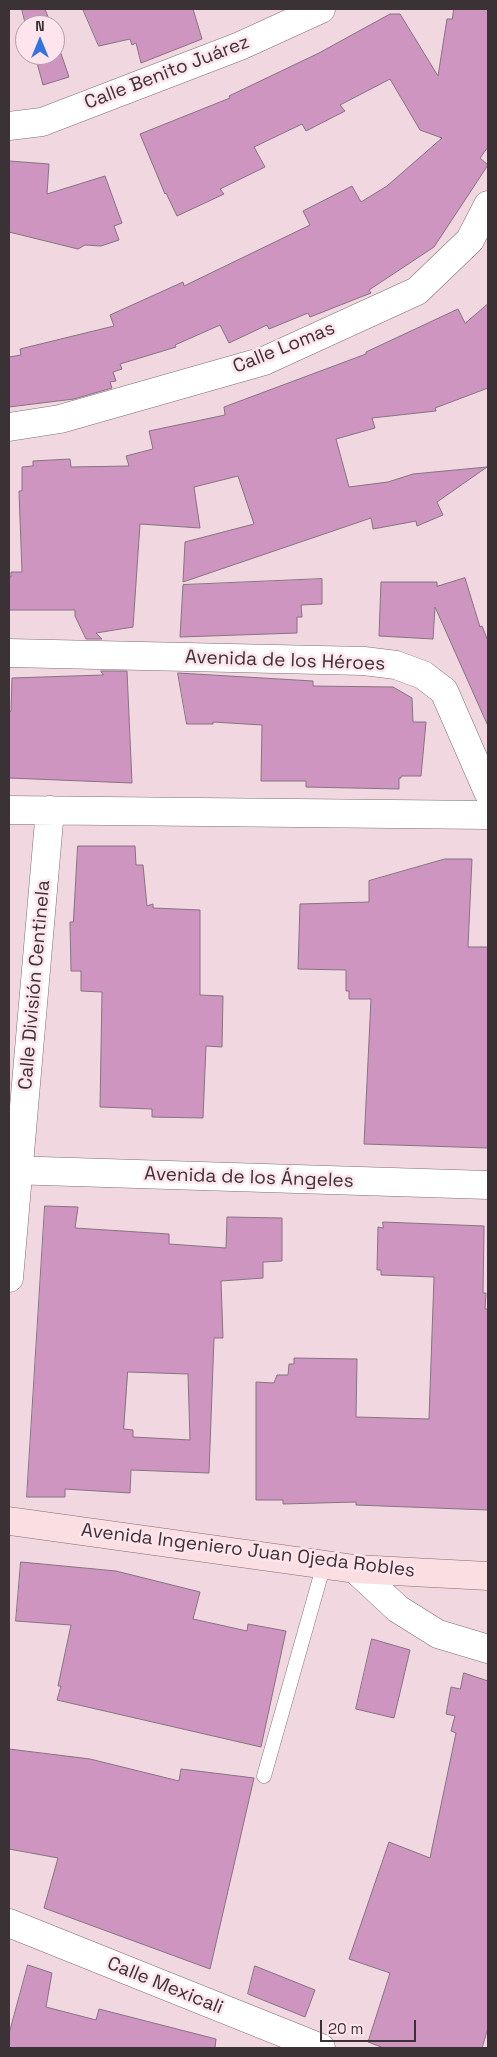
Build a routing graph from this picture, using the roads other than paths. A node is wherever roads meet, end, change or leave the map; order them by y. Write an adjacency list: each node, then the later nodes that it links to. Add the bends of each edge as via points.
1 (321, 9): 2 (street, Calle Benito Juárez, via 240,46 42,122)
2 (9, 126)
3 (488, 206): 4 (street, Calle Lomas, via 470,240 417,291 264,361 60,419)
4 (9, 427)
5 (9, 654): 6 (street, Avenida de los Héroes, via 364,661 396,665 423,675 444,691)
6 (488, 792)
7 (9, 810): 8 (street)
8 (50, 810): 9 (street); 10 (street, Calle División Centinela)
9 (488, 815)
10 (14, 1171): 11 (street, Avenida de los Ángeles); 12 (street, Calle División Centinela)
11 (488, 1185)
12 (9, 1278)
13 (9, 1521): 14 (main road, Avenida Ingeniero Juan Ojeda Robles)
14 (324, 1564): 15 (main road, Avenida Ingeniero Juan Ojeda Robles); 18 (lane)
15 (355, 1569): 16 (main road, Avenida Ingeniero Juan Ojeda Robles); 17 (street, via 398,1609 438,1634)
16 (488, 1576)
17 (488, 1649)
18 (264, 1776)
19 (9, 1923): 20 (street, Calle Mexicali)
20 (321, 2048)

